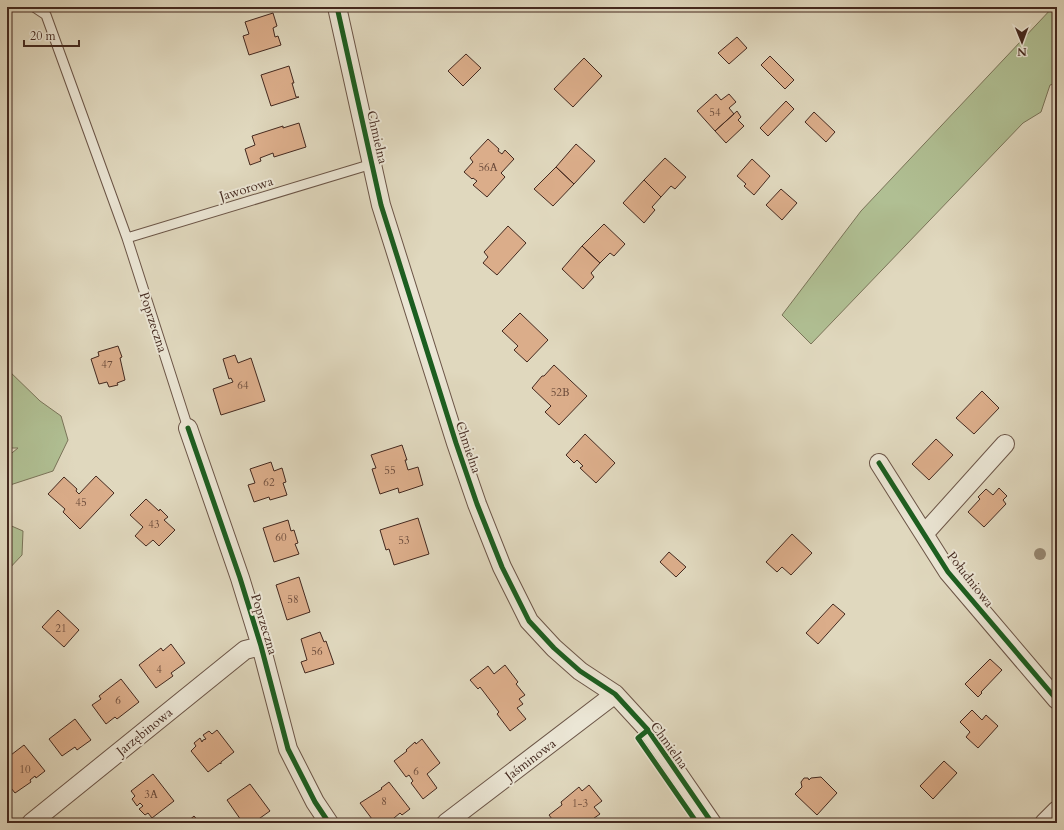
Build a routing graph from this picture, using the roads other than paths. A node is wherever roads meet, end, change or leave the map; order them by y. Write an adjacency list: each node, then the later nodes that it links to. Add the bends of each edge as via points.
1 (34, 7): 4 (lane, Poprzeczna, via 46,16)
2 (337, 7): 3 (street, Chmielna)
3 (372, 164): 4 (lane, Jaworowa); 10 (street, Chmielna, via 381,205 452,429 477,504 502,567 529,621 580,671)
4 (127, 238): 5 (lane, Poprzeczna)
5 (188, 428): 9 (street, Poprzeczna)
6 (1005, 444): 8 (street)
7 (878, 463): 8 (street, Południowa)
8 (924, 534): 11 (street, Południowa, via 948,572)
9 (261, 646): 13 (street, Jarzębinowa, via 245,650); 14 (street, Poprzeczna, via 288,749 314,802)
10 (615, 694): 15 (street, Jaśminowa); 16 (street, Chmielna, via 648,730)
11 (1057, 700)
12 (1057, 810): 17 (street)
13 (31, 823)
14 (329, 823)
15 (446, 823)
16 (712, 823)
17 (1044, 823)

